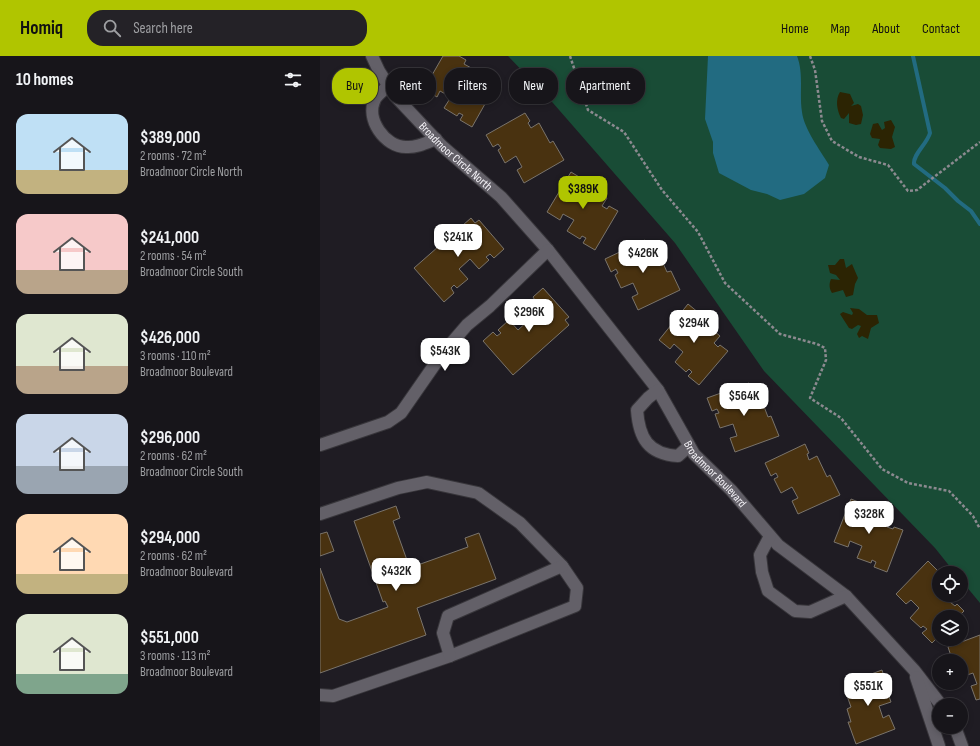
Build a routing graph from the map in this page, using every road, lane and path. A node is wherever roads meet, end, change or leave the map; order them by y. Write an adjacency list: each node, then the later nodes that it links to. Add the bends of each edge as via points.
1 (372, 56): 4 (street, Broadmoor Circle North)
2 (570, 56): 14 (path, via 588,110 624,132 662,190 698,232 724,283 780,334 825,348 826,360 810,398 841,418 882,469 908,483 949,491 973,516)
3 (810, 56): 8 (path, via 815,70 822,121 832,141 858,157 888,165 908,191 917,190)
4 (386, 82)
5 (386, 88): 7 (street, via 375,98 372,111 376,127 389,142 405,147 422,145)
6 (403, 104): 7 (street, Broadmoor Circle North)
7 (436, 139): 9 (street, Broadmoor Circle North, via 501,197)
8 (980, 142)
9 (548, 250): 10 (street, Broadmoor Boulevard); 11 (street, via 490,306 466,325 442,354 401,413 388,422)
10 (658, 390): 12 (street, Broadmoor Boulevard); 12 (street, via 637,410 643,439 654,450 666,455 678,456)
11 (320, 445)
12 (689, 446): 15 (street, Broadmoor Boulevard)
13 (320, 514): 16 (street, via 398,488 427,482 478,492 520,523)
14 (980, 529)
15 (770, 536): 17 (street, Broadmoor Boulevard, via 778,545); 17 (street, via 760,555 768,591 795,611 802,612 810,612)
16 (562, 566): 18 (street, via 448,616 443,633); 18 (street, via 577,588 575,606)
17 (846, 596): 19 (street, Broadmoor Boulevard)
18 (450, 656): 20 (street, via 333,696)
19 (914, 670): 21 (street, Broadmoor Boulevard); 23 (street, Broadmoor Boulevard)
20 (320, 695)
21 (936, 698)
22 (958, 734): 24 (street)
23 (939, 746)
24 (962, 746)

